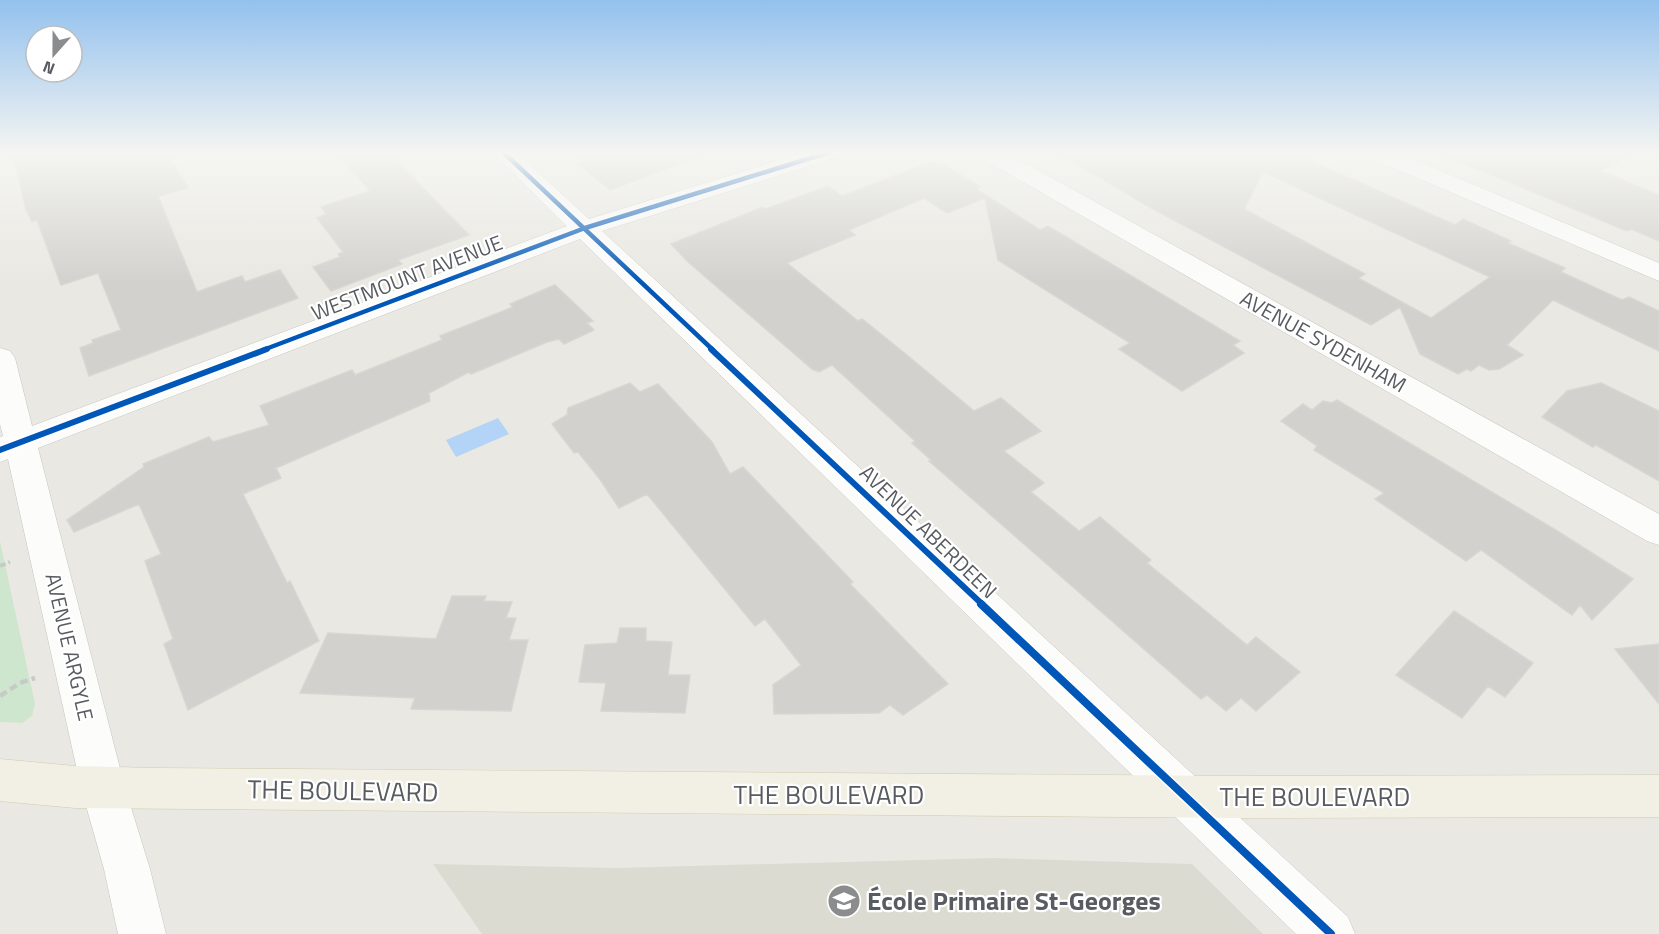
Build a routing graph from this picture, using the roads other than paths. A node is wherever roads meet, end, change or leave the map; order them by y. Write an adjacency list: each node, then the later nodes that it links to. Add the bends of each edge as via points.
1 (550, 196): 5 (street, AVENUE ABERDEEN)
2 (689, 196): 5 (street, WESTMOUNT AVENUE)
3 (1065, 196): 9 (street, AVENUE SYDENHAM)
4 (1478, 196): 6 (street)
5 (585, 228): 8 (street, WESTMOUNT AVENUE); 13 (street, AVENUE ABERDEEN)
6 (1659, 273)
7 (0, 358): 8 (street, AVENUE ARGYLE)
8 (10, 446): 11 (street, AVENUE ARGYLE)
9 (1659, 531)
10 (0, 780): 11 (main road, THE BOULEVARD)
11 (103, 788): 13 (main road, THE BOULEVARD); 14 (street, AVENUE ARGYLE, via 128,869)
12 (1659, 796): 13 (main road, THE BOULEVARD)
13 (1183, 797): 15 (street, AVENUE ABERDEEN)
14 (142, 934)
15 (1331, 934)

